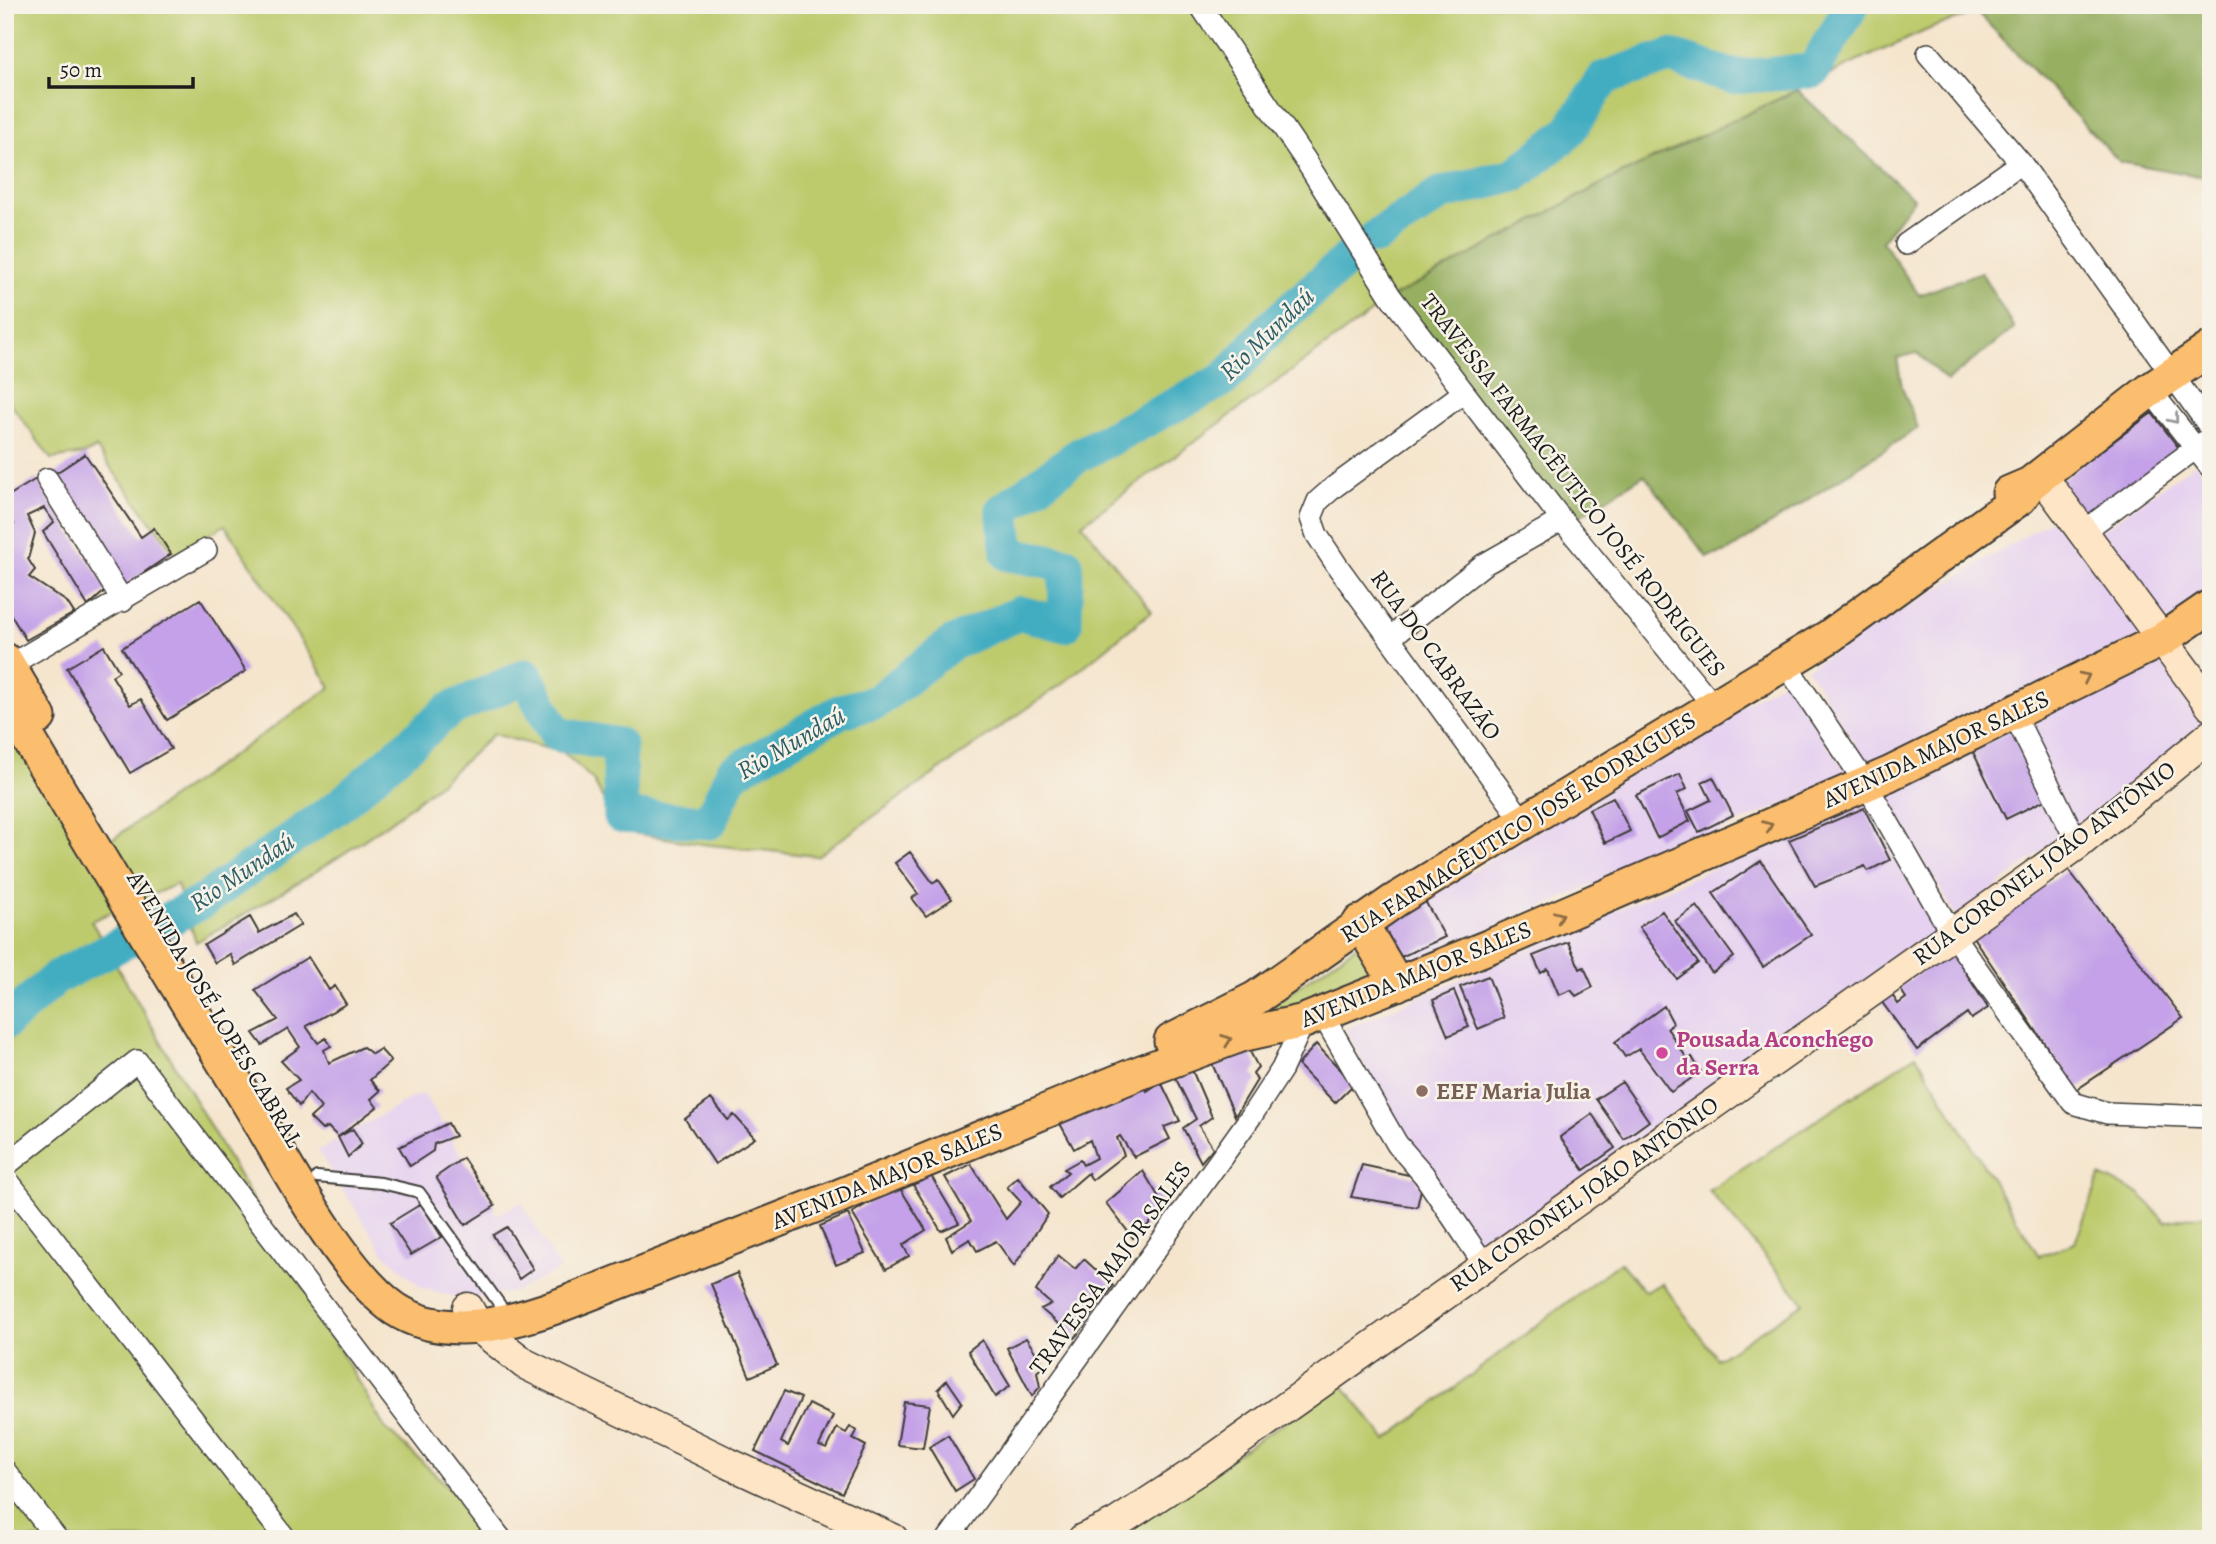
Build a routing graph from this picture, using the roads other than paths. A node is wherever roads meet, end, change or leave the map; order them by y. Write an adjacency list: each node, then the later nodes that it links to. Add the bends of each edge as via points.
1 (1200, 5): 7 (street, TRAVESSA FARMACÊUTICO JOSÉ RODRIGUES, via 1306,161 1391,298)
2 (1928, 54): 3 (street)
3 (2021, 163): 4 (street); 6 (street)
4 (1906, 244)
5 (2211, 348): 6 (main road, RUA FARMACÊUTICO JOSÉ RODRIGUES)
6 (2161, 383): 8 (street); 9 (street, one-way to 9); 12 (main road, RUA FARMACÊUTICO JOSÉ RODRIGUES)
7 (1463, 393): 13 (street, TRAVESSA FARMACÊUTICO JOSÉ RODRIGUES); 18 (street, RUA DO CABRAZÃO, via 1318,500 1311,517 1317,535)
8 (2211, 429)
9 (2204, 442): 10 (street); 14 (street)
10 (2211, 468)
11 (47, 479): 16 (street)
12 (2036, 479): 14 (street); 20 (main road, RUA FARMACÊUTICO JOSÉ RODRIGUES, via 2010,492 1805,638)
13 (1562, 520): 18 (street, via 1483,565); 23 (street, TRAVESSA FARMACÊUTICO JOSÉ RODRIGUES)
14 (2084, 531): 19 (street)
15 (206, 550): 16 (street)
16 (123, 601): 21 (street)
17 (2211, 606): 19 (main road, AVENIDA MAJOR SALES)
18 (1391, 637): 28 (street, RUA DO CABRAZÃO)
19 (2163, 639): 24 (street); 25 (main road, AVENIDA MAJOR SALES, one-way to 19)
20 (1797, 655): 23 (main road, RUA FARMACÊUTICO JOSÉ RODRIGUES); 27 (street)
21 (7, 665): 30 (main road, AVENIDA JOSÉ LOPES CABRAL)
22 (5, 699): 30 (main road, AVENIDA JOSÉ LOPES CABRAL)
23 (1713, 705): 28 (main road, RUA FARMACÊUTICO JOSÉ RODRIGUES)
24 (2211, 706)
25 (2013, 712): 27 (main road, AVENIDA MAJOR SALES); 29 (street)
26 (2211, 735): 29 (street, RUA CORONEL JOÃO ANTÔNIO)
27 (1866, 784): 32 (street); 33 (main road, AVENIDA MAJOR SALES, one-way to 27)
28 (1524, 821): 31 (main road, RUA FARMACÊUTICO JOSÉ RODRIGUES)
29 (2078, 844): 32 (street, RUA CORONEL JOÃO ANTÔNIO)
30 (141, 906): 39 (main road, AVENIDA JOSÉ LOPES CABRAL, via 172,957 242,1048)
31 (1360, 922): 33 (main road); 34 (main road, RUA FARMACÊUTICO JOSÉ RODRIGUES)
32 (1952, 934): 36 (street, via 2073,1103 2107,1113); 40 (street, RUA CORONEL JOÃO ANTÔNIO)
33 (1397, 984): 35 (main road, AVENIDA MAJOR SALES)
34 (1261, 1013): 35 (main road, AVENIDA MAJOR SALES); 41 (main road, AVENIDA MAJOR SALES, via 1136,1074 1031,1108)
35 (1313, 1018): 40 (street); 47 (street, TRAVESSA MAJOR SALES, via 1252,1115)
36 (2211, 1117)
37 (5, 1166): 45 (street, via 137,1061)
38 (5, 1177): 44 (street)
39 (309, 1182): 41 (main road, AVENIDA JOSÉ LOPES CABRAL, via 399,1286 433,1305); 41 (lane, via 380,1184 419,1192)
40 (1485, 1264): 48 (street, RUA CORONEL JOÃO ANTÔNIO, via 1195,1472 1115,1524)
41 (482, 1313): 46 (street, via 525,1364)
42 (5, 1471): 43 (street)
43 (57, 1539)
44 (286, 1539)
45 (501, 1539)
46 (893, 1539)
47 (948, 1539)
48 (1083, 1539)

